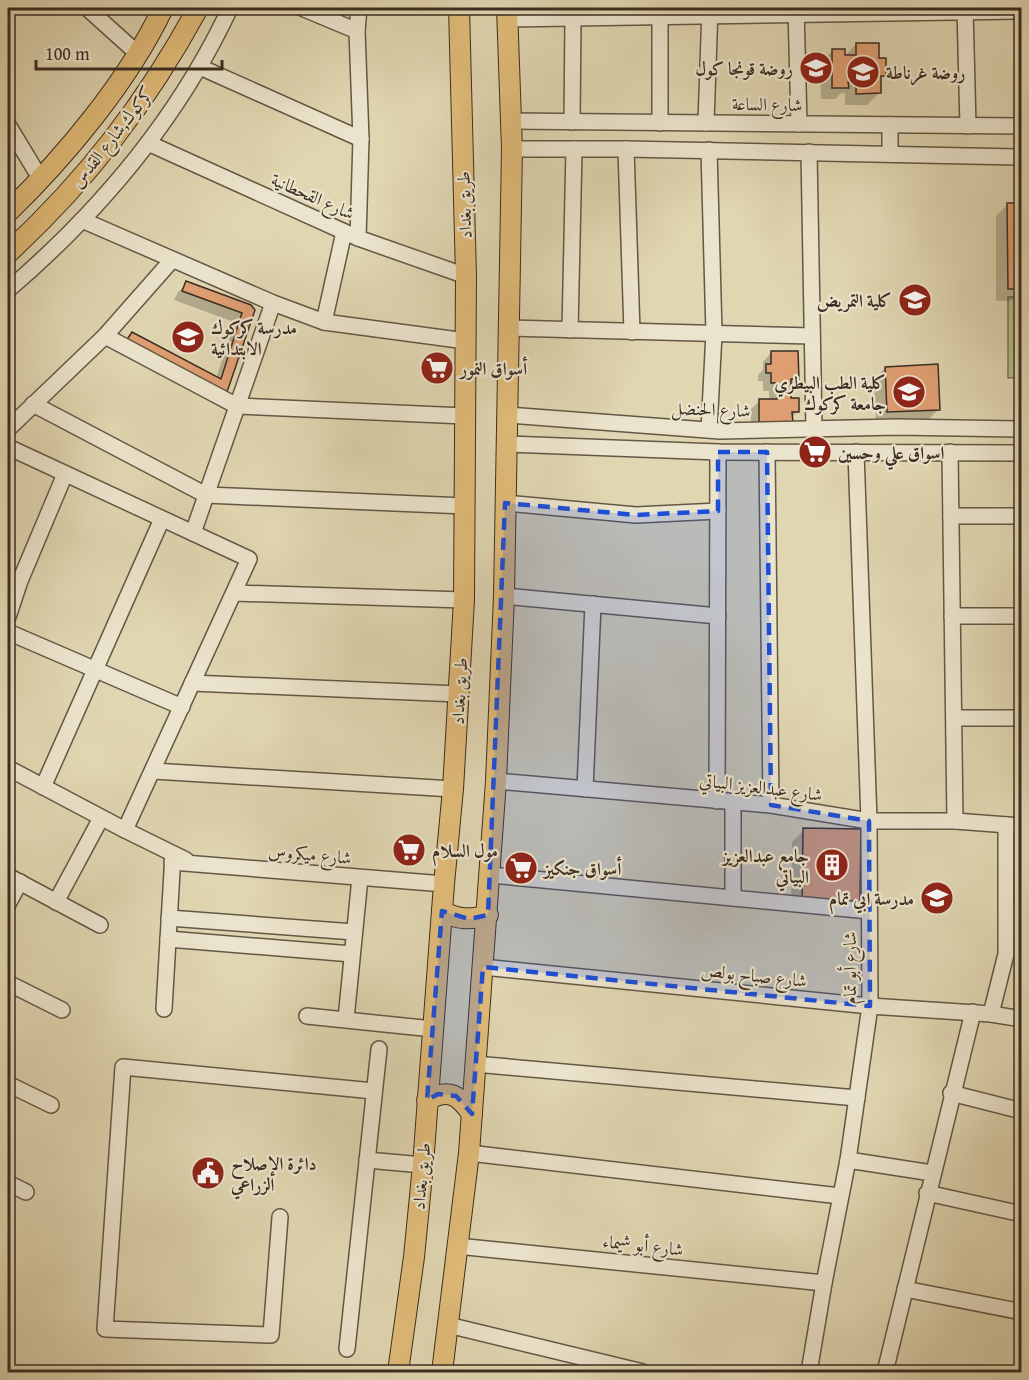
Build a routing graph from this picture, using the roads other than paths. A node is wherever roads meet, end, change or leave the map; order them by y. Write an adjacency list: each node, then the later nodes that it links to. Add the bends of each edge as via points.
1 (87, 8): 17 (street)
2 (163, 8): 17 (main road, كركوك,شارع القدس)
3 (198, 8): 43 (main road, كركوك,شارع القدس, via 171,58 99,159)
4 (230, 8): 18 (street)
5 (302, 8): 16 (street)
6 (358, 8): 16 (street)
7 (459, 8): 45 (main road, طريق بغداد)
8 (879, 10): 9 (street); 10 (street)
9 (965, 10): 11 (street); 27 (street)
10 (796, 11): 12 (street); 24 (street)
11 (1022, 11)
12 (710, 12): 14 (street); 23 (street)
13 (508, 13): 15 (street); 19 (main road)
14 (660, 16): 15 (street); 22 (street)
15 (573, 18): 21 (street)
16 (357, 31): 29 (street)
17 (137, 53): 39 (main road, كركوك,شارع القدس, via 104,102)
18 (200, 67): 29 (street); 30 (street)
19 (511, 121): 20 (street, شارع الساعة); 31 (main road)
20 (549, 122): 21 (street, شارع الساعة); 32 (street)
21 (572, 122): 22 (street, شارع الساعة)
22 (660, 123): 23 (street, شارع الساعة)
23 (706, 123): 24 (street, شارع الساعة)
24 (799, 124): 26 (street, شارع الساعة)
25 (8, 125): 39 (street)
26 (890, 125): 27 (street, شارع الساعة); 37 (street)
27 (968, 126): 28 (street, شارع الساعة)
28 (1022, 126)
29 (361, 139): 42 (street)
30 (148, 143): 41 (street); 42 (street, شارع القحطانية)
31 (512, 149): 32 (street); 49 (main road)
32 (549, 149): 33 (street)
33 (574, 149): 34 (street); 50 (street)
34 (626, 149): 35 (street); 51 (street)
35 (709, 150): 36 (street); 52 (street)
36 (809, 153): 37 (street); 54 (street)
37 (890, 154): 38 (street)
38 (1022, 157)
39 (40, 178): 40 (main road, كركوك,شارع القدس)
40 (8, 212)
41 (82, 220): 44 (street); 46 (street)
42 (351, 235): 45 (street, شارع القحطانية); 48 (street)
43 (8, 253)
44 (172, 260): 47 (street); 53 (street)
45 (466, 276): 55 (main road, طريق بغداد)
46 (8, 290)
47 (273, 303): 48 (street); 57 (street)
48 (324, 322): 55 (street)
49 (508, 328): 50 (street); 58 (main road)
50 (570, 330): 51 (street)
51 (632, 332): 52 (street)
52 (714, 333): 54 (street); 65 (street)
53 (105, 336): 56 (street); 57 (street)
54 (812, 336): 63 (street)
55 (466, 340): 59 (main road, طريق بغداد)
56 (33, 404): 62 (street); 76 (street)
57 (237, 406): 59 (street); 76 (street)
58 (507, 415): 60 (street, شارع الحنضل); 67 (main road)
59 (465, 416): 78 (main road, طريق بغداد)
60 (539, 418): 65 (street, شارع الحنضل); 66 (street, via 529,426 529,435)
61 (897, 427): 63 (street, شارع الحنضل); 64 (street, شارع الحنضل); 72 (street)
62 (8, 429)
63 (814, 429): 65 (street, شارع الحنضل)
64 (1022, 429)
65 (709, 430)
66 (536, 443): 67 (street); 69 (street)
67 (507, 444): 77 (main road)
68 (8, 447): 75 (street)
69 (718, 452): 70 (street); 79 (street)
70 (767, 452): 71 (street); 107 (street)
71 (856, 452): 72 (street); 109 (street, شارع أبو تمام)
72 (896, 452): 73 (street)
73 (950, 452): 74 (street); 80 (street)
74 (1022, 453)
75 (65, 474): 82 (street); 84 (street)
76 (206, 495): 78 (street); 83 (street)
77 (505, 503): 79 (street, via 636,515); 86 (main road)
78 (465, 506): 87 (main road, طريق بغداد)
79 (718, 511): 90 (street)
80 (951, 516): 81 (street); 91 (street)
81 (1022, 516)
82 (162, 519): 83 (street); 94 (street)
83 (193, 533): 85 (street, via 249,560)
84 (14, 578): 92 (street)
85 (234, 593): 87 (street); 95 (street)
86 (504, 596): 88 (street); 102 (main road)
87 (464, 600): 96 (main road, طريق بغداد)
88 (592, 603): 90 (street); 105 (street)
89 (1022, 615): 91 (street)
90 (718, 616): 106 (street)
91 (952, 616): 98 (street)
92 (8, 617)
93 (8, 632): 94 (street)
94 (95, 669): 97 (street); 103 (street)
95 (192, 684): 96 (street); 97 (street)
96 (459, 694): 104 (main road, طريق بغداد)
97 (182, 707): 101 (street)
98 (954, 718): 99 (street); 110 (street)
99 (1022, 718)
100 (8, 768): 103 (street)
101 (153, 771): 104 (street); 113 (street)
102 (496, 781): 105 (street, شارع عبدالعزيز البياتي); 115 (main road)
103 (43, 787): 108 (street)
104 (453, 789): 118 (main road, طريق بغداد)
105 (585, 789): 106 (street, شارع عبدالعزيز البياتي)
106 (725, 801): 107 (street, شارع عبدالعزيز البياتي); 119 (street)
107 (771, 805): 109 (street, شارع عبدالعزيز البياتي)
108 (101, 818): 113 (street); 120 (street)
109 (869, 821): 110 (street, شارع عبدالعزيز البياتي); 122 (street, شارع أبو تمام)
110 (955, 821): 111 (street, شارع عبدالعزيز البياتي)
111 (1006, 825): 112 (street, شارع عبدالعزيز البياتي); 136 (street, via 1006,954)
112 (1022, 826)
113 (125, 830): 114 (street)
114 (173, 858): 116 (street, شارع ميكروس, via 193,864); 125 (street)
115 (490, 876): 119 (street); 124 (main road)
116 (360, 878): 118 (street, شارع ميكروس); 127 (street)
117 (14, 879): 120 (street); 121 (street)
118 (444, 884): 123 (main road, طريق بغداد)
119 (733, 898): 122 (street)
120 (56, 902): 126 (street)
121 (8, 904)
122 (869, 911): 132 (street, شارع أبو تمام)
123 (442, 912): 124 (main road, via 469,919); 140 (main road, طريق بغداد)
124 (488, 915): 130 (main road)
125 (169, 918): 127 (street); 128 (street)
126 (100, 925)
127 (354, 932): 129 (street)
128 (168, 939): 129 (street); 133 (street)
129 (352, 954): 138 (street)
130 (483, 967): 132 (street, شارع صباح بولص); 142 (main road)
131 (8, 983): 134 (street)
132 (870, 1006): 135 (street, شارع صباح بولص); 146 (street, شارع أبو تمام)
133 (164, 1009)
134 (62, 1010)
135 (973, 1012): 136 (street, شارع صباح بولص); 145 (street)
136 (991, 1014): 139 (street, شارع صباح بولص)
137 (307, 1016): 138 (street)
138 (346, 1019): 140 (street)
139 (1022, 1019)
140 (433, 1029): 147 (main road, طريق بغداد)
141 (379, 1049): 144 (street)
142 (476, 1064): 146 (street); 150 (main road)
143 (8, 1084): 148 (street)
144 (374, 1091): 152 (street); 161 (street, via 123,1067 105,1329 271,1335)
145 (951, 1093): 149 (street); 155 (street)
146 (857, 1098): 153 (street, شارع أبو تمام)
147 (427, 1100): 150 (main road, via 438,1094 456,1096); 154 (main road, طريق بغداد)
148 (51, 1105)
149 (1022, 1111)
150 (472, 1114): 151 (main road)
151 (469, 1153): 159 (street); 162 (main road)
152 (367, 1160): 154 (street); 167 (street)
153 (848, 1160): 155 (street); 159 (street, شارع أبو تمام)
154 (423, 1165): 168 (main road, طريق بغداد)
155 (932, 1173): 158 (street)
156 (8, 1183): 157 (street)
157 (26, 1192)
158 (927, 1193): 160 (street); 164 (street)
159 (840, 1196): 163 (street, شارع أبو تمام)
160 (1022, 1214)
161 (280, 1217)
162 (457, 1246): 163 (street, شارع أبو شيماء); 166 (main road)
163 (824, 1283): 171 (street, شارع أبو تمام)
164 (904, 1289): 165 (street); 172 (street)
165 (1022, 1312)
166 (448, 1325): 169 (main road); 170 (street)
167 (347, 1349)
168 (398, 1372)
169 (442, 1372)
170 (643, 1372)
171 (809, 1372)
172 (885, 1372)

